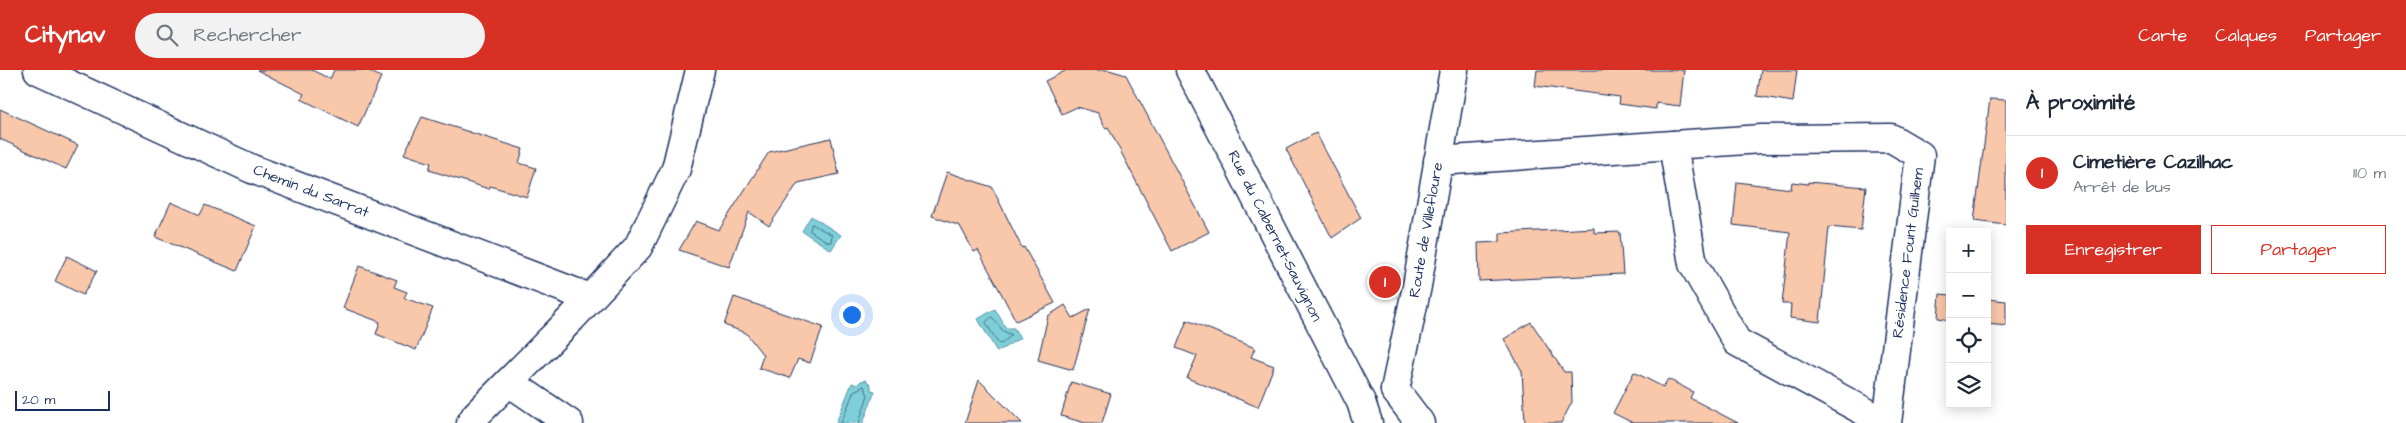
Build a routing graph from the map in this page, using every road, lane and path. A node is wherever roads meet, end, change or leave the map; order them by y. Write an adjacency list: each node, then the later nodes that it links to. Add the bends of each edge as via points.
1 (38, 70): 7 (street, Chemin du Sarrat, via 252,169)
2 (700, 70): 7 (street, via 676,169 638,247)
3 (1190, 70): 10 (street, Rue du Cabernet-Sauvignon)
4 (1454, 70): 6 (street, Route de Villefloure)
5 (1673, 145): 6 (street, Résidence Fount Guilhem); 14 (street, Résidence Fount Guilhem, via 1693,264 1737,342); 14 (street, Résidence Fount Guilhem, via 1761,139 1891,138 1920,155)
6 (1438, 161): 9 (street, Route de Villefloure)
7 (590, 298): 8 (street)
8 (509, 382): 11 (street); 12 (street)
9 (1395, 390): 10 (street); 13 (street)
10 (1361, 416)
11 (471, 423)
12 (569, 423)
13 (1420, 423)
14 (1886, 423)

